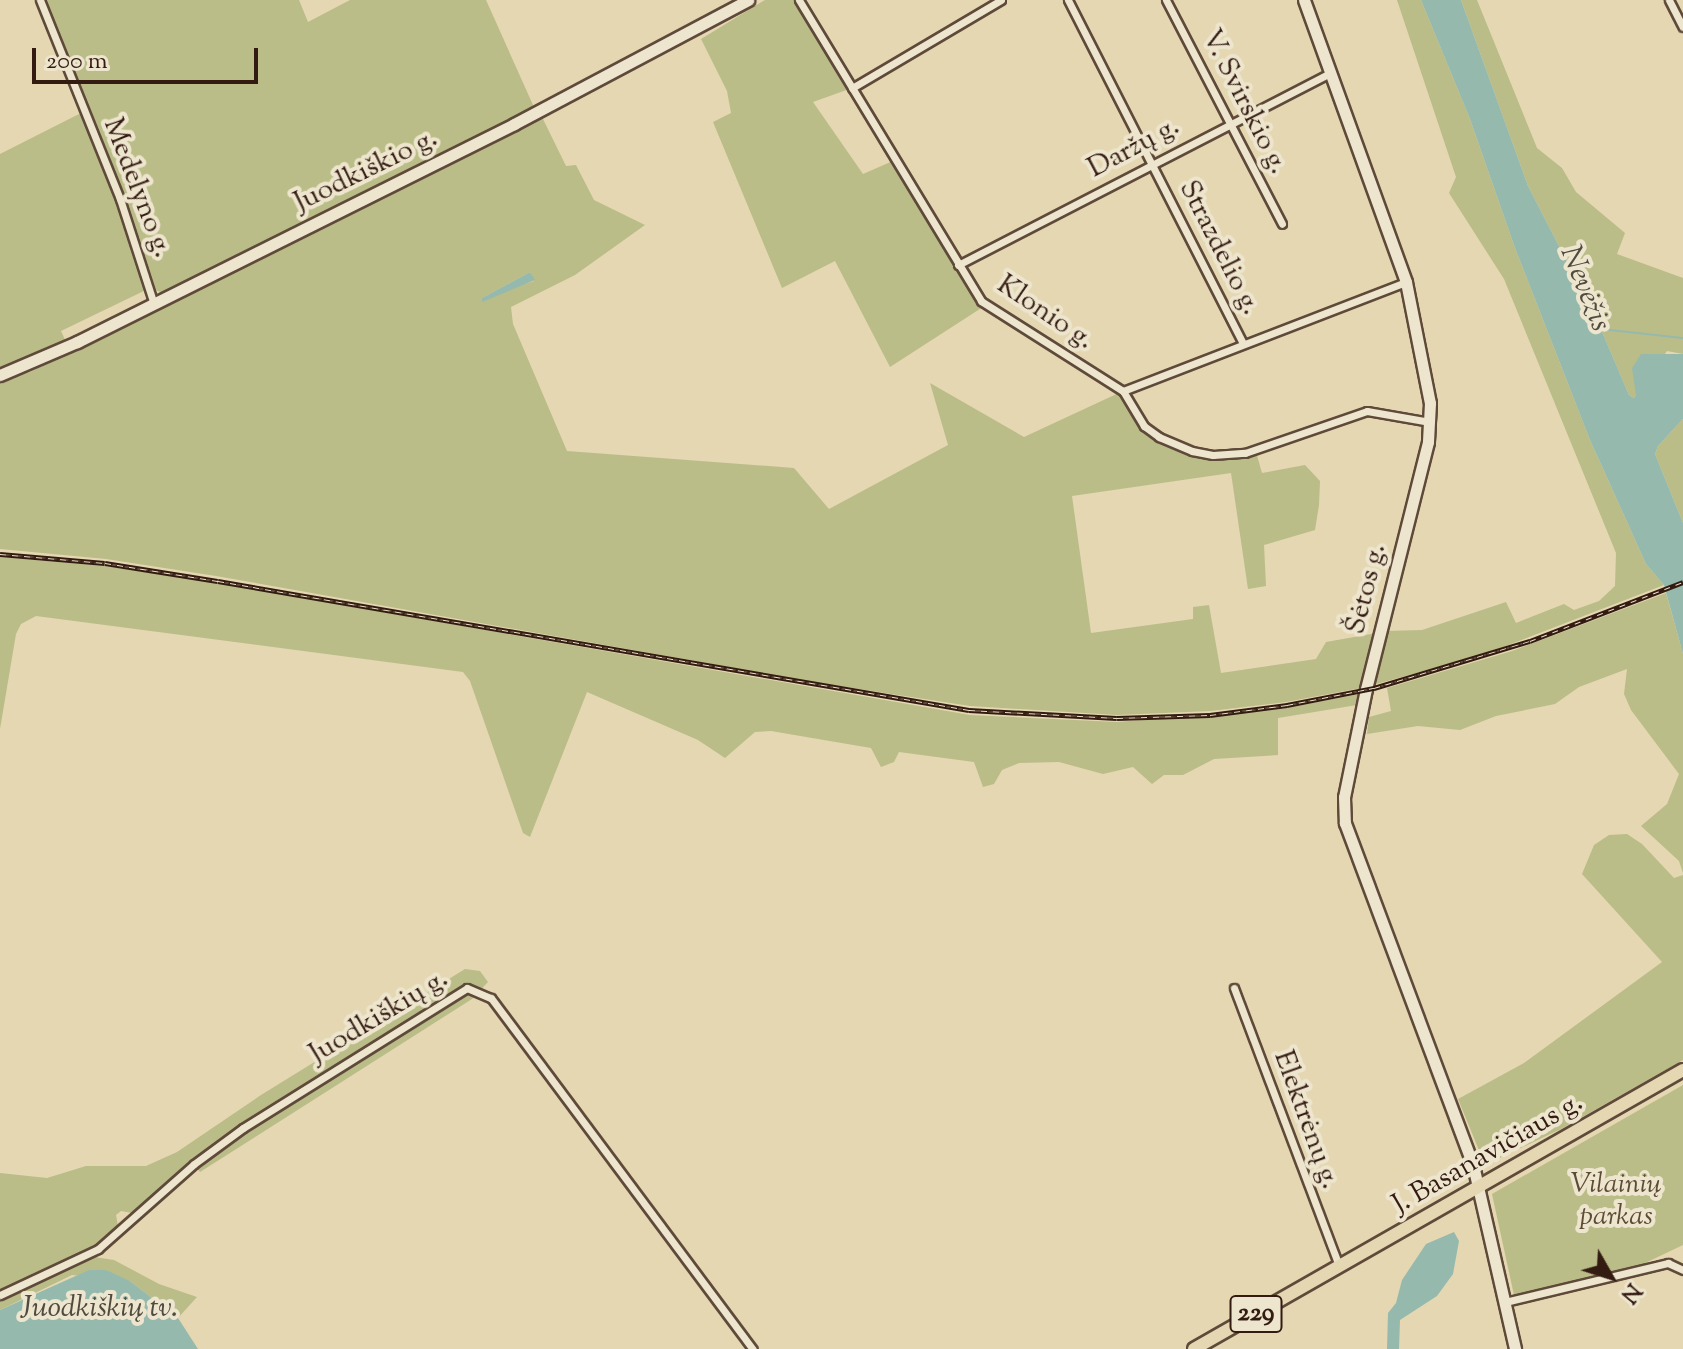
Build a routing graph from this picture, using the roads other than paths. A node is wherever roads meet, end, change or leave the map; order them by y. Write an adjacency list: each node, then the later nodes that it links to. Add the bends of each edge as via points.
1 (40, 0): 17 (street, Medelyno g., via 120,199)
2 (748, 0): 17 (main road, Juodkiškio g.)
3 (799, 0): 11 (street, Klonio g.)
4 (1001, 0): 11 (street)
5 (1068, 0): 13 (street, Strazdelio g.)
6 (1166, 0): 12 (street, V. Svirskio g.)
7 (1304, 0): 10 (main road, Šėtos g.)
8 (1669, 0): 9 (street)
9 (1683, 27)
10 (1330, 73): 12 (street, Daržų g.); 16 (main road, Šėtos g.)
11 (852, 88): 15 (street, Klonio g.)
12 (1231, 122): 13 (street, Daržų g.); 14 (street, V. Svirskio g.)
13 (1151, 164): 15 (street, Daržų g.); 18 (street, Strazdelio g.)
14 (1282, 224)
15 (958, 265): 20 (street, Klonio g., via 981,301)
16 (1406, 282): 18 (street); 21 (main road, Šėtos g., via 1428,386)
17 (154, 304): 19 (main road, Juodkiškio g.)
18 (1243, 344): 20 (street)
19 (0, 375)
20 (1123, 391): 21 (street, via 1144,426 1159,437 1213,455 1245,453 1367,411)
21 (1430, 422): 24 (main road, Šėtos g., via 1366,689 1343,810 1356,860)
22 (1234, 988): 25 (street, Elektrėnų g.)
23 (1683, 1070): 24 (main road, J. Basanavičiaus g. / 229)
24 (1477, 1187): 25 (main road, J. Basanavičiaus g. / 229); 28 (main road, Šėtos g.)
25 (1339, 1267): 30 (main road, J. Basanavičiaus g. / 229)
26 (1683, 1270): 28 (street, via 1668,1263)
27 (0, 1295): 29 (street, Juodkiškių g., via 98,1249 243,1128 467,988 491,998)
28 (1505, 1302): 31 (main road, Šėtos g.)
29 (753, 1349)
30 (1194, 1349)
31 (1515, 1349)

